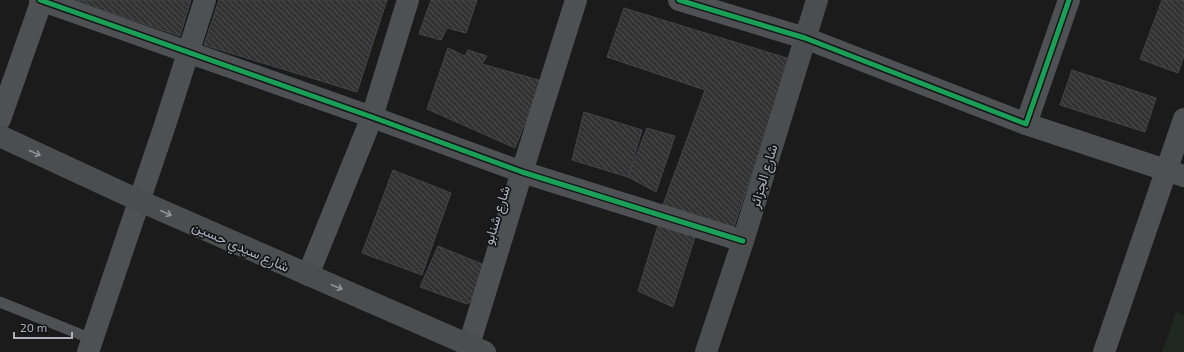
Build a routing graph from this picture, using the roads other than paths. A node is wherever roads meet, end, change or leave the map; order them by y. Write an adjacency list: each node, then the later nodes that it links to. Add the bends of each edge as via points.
1 (41, 0): 9 (street); 11 (street)
2 (205, 0): 9 (street)
3 (408, 0): 10 (street)
4 (576, 0): 15 (street, شارع شنابو)
5 (679, 0): 8 (street)
6 (817, 0): 8 (main road, شارع الجزائر)
7 (1068, 0): 13 (street)
8 (805, 38): 13 (street); 18 (main road, شارع الجزائر)
9 (188, 53): 10 (street); 17 (street)
10 (372, 117): 15 (street); 19 (street)
11 (0, 119)
12 (1184, 119): 16 (street)
13 (1026, 124): 16 (street)
14 (0, 136): 17 (main road, شارع سيدي حسين, one-way to 17)
15 (522, 172): 18 (street); 22 (street, شارع شنابو)
16 (1175, 173): 24 (street)
17 (140, 201): 19 (main road, شارع سيدي حسين, one-way to 19); 21 (street)
18 (743, 241): 23 (main road, شارع الجزائر)
19 (308, 275): 22 (main road, شارع سيدي حسين, one-way to 22)
20 (0, 302): 21 (lane)
21 (90, 346)
22 (477, 349)
23 (706, 352)
24 (1104, 352)

